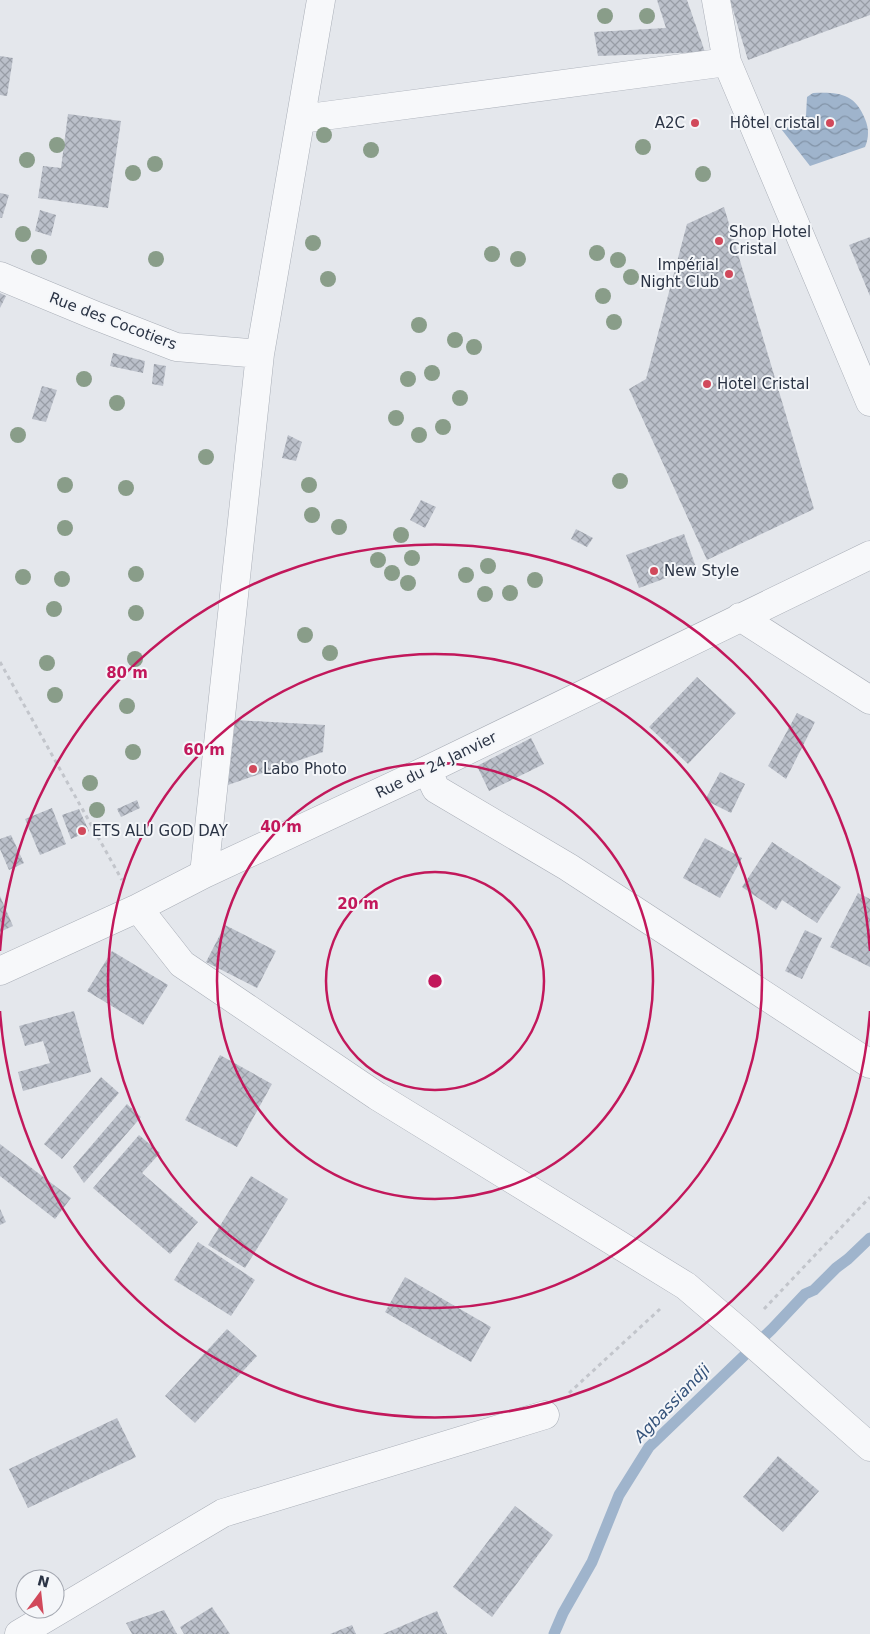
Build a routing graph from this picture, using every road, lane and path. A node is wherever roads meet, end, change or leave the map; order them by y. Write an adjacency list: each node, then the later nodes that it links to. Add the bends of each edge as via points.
1 (321, 0): 4 (street)
2 (716, 0): 3 (street)
3 (727, 62): 4 (street); 7 (street)
4 (301, 119): 6 (street)
5 (0, 276): 6 (street, Rue des Cocotiers, via 176,347)
6 (260, 354): 13 (street)
7 (870, 402)
8 (870, 555): 9 (street, Rue du 24 Janvier)
9 (740, 617): 11 (street); 12 (street, Rue du 24 Janvier)
10 (0, 662): 14 (path)
11 (870, 700)
12 (427, 770): 13 (street, Rue du 24 Janvier); 16 (street, via 436,789 568,867)
13 (204, 874): 14 (street, Rue du 24 Janvier)
14 (138, 908): 15 (street, Rue du 24 Janvier); 18 (street, via 182,964 377,1096)
15 (0, 971)
16 (870, 1064)
17 (870, 1196): 19 (path)
18 (686, 1286): 19 (street); 20 (path)
19 (741, 1333): 21 (street)
20 (545, 1415): 22 (street, via 223,1514)
21 (870, 1447)
22 (19, 1634)

